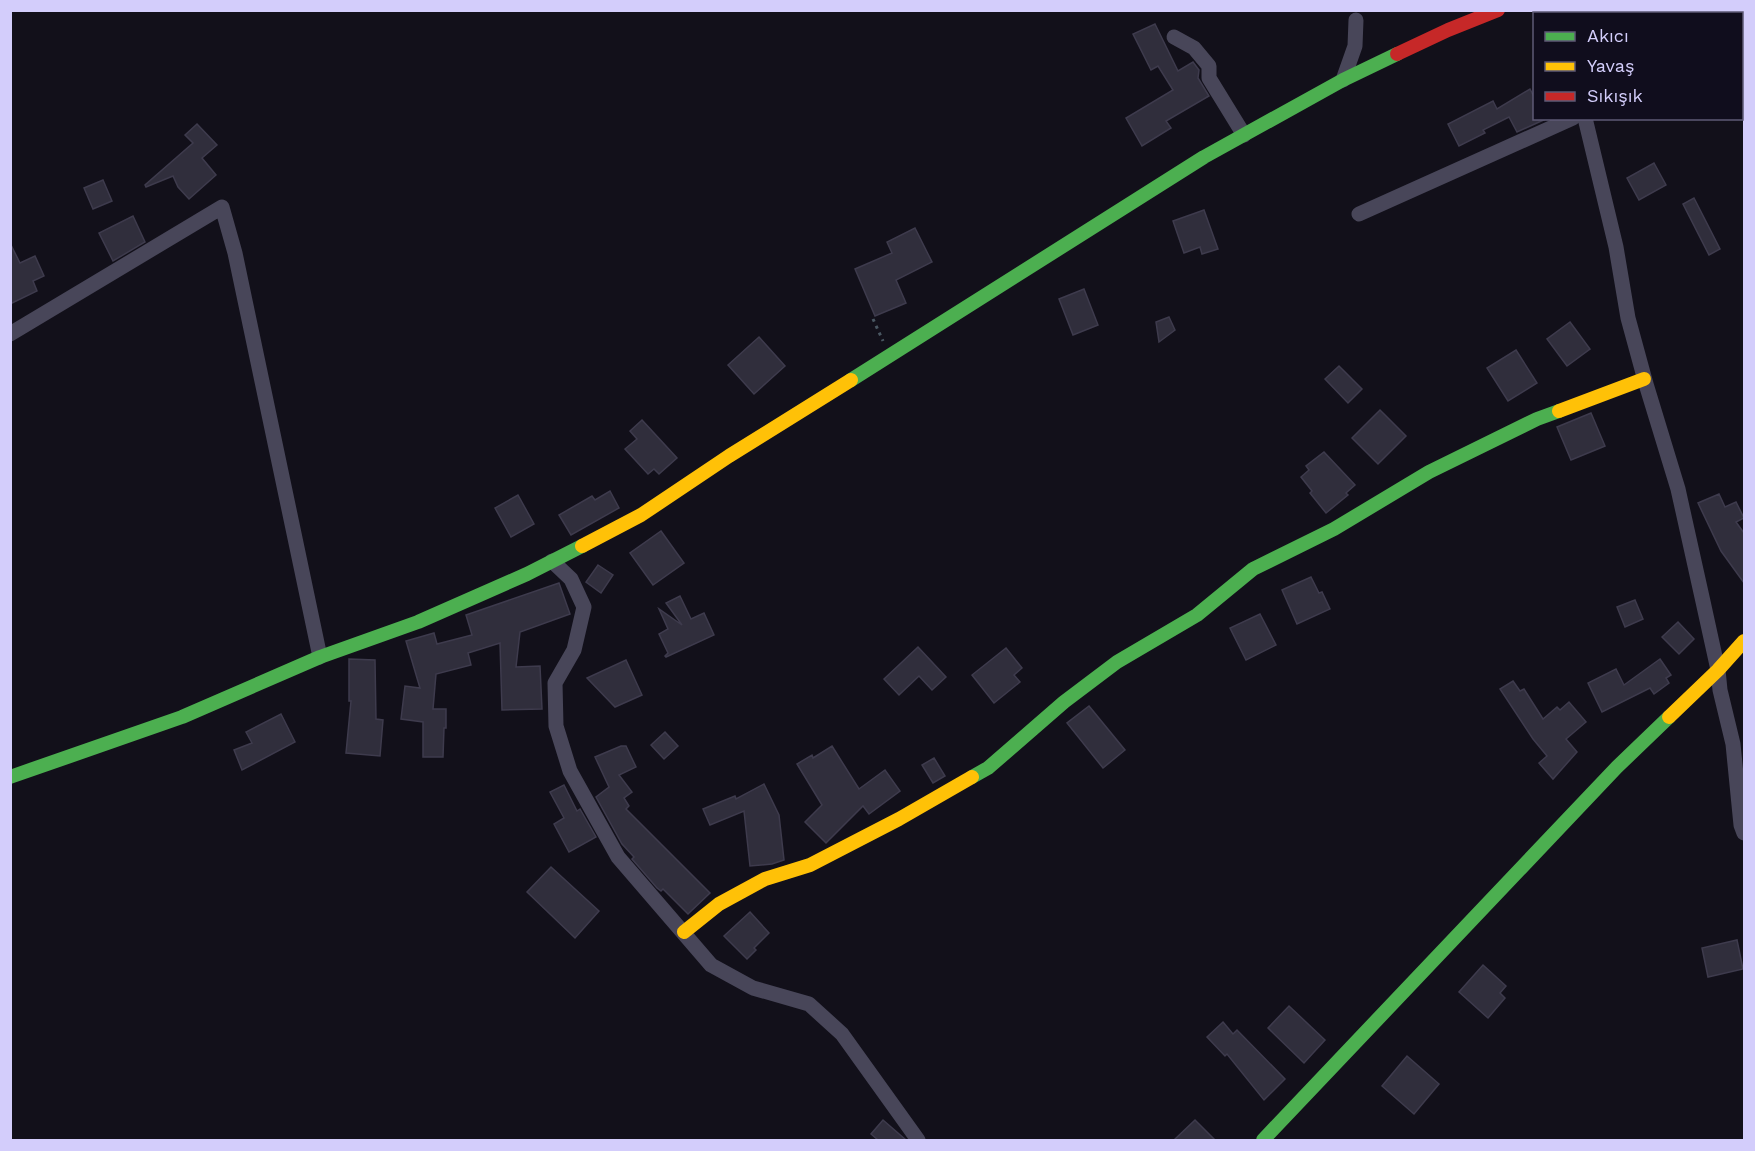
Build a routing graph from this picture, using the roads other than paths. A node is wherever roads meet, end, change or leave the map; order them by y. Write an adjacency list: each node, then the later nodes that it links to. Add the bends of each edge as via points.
1 (1498, 10): 4 (street)
2 (1356, 20): 4 (street, via 1355,46)
3 (1173, 37): 7 (street, via 1194,48 1209,66 1209,78)
4 (1343, 80): 7 (street)
5 (1569, 120): 8 (street)
6 (1585, 120): 10 (street)
7 (1244, 135): 11 (street, via 1114,213 641,515)
8 (1359, 214)
9 (10, 334): 13 (street, via 222,207)
10 (1644, 379): 14 (street, via 1678,489); 17 (street, via 1537,419 1429,472 1334,529 1253,570 1197,615 1117,662 988,768 810,865 765,879 719,904)
11 (552, 561): 13 (street, via 418,622); 17 (street, via 571,579 584,607 574,650 555,683 556,726 570,771 618,857)
12 (1744, 640): 14 (street)
13 (320, 657): 15 (street, via 182,717)
14 (1718, 670): 16 (street, via 1733,744); 19 (street, via 1617,767)
15 (10, 777)
16 (1744, 833)
17 (684, 932): 18 (street, via 711,965 753,988 809,1004 842,1034)
18 (918, 1140)
19 (1263, 1140)

